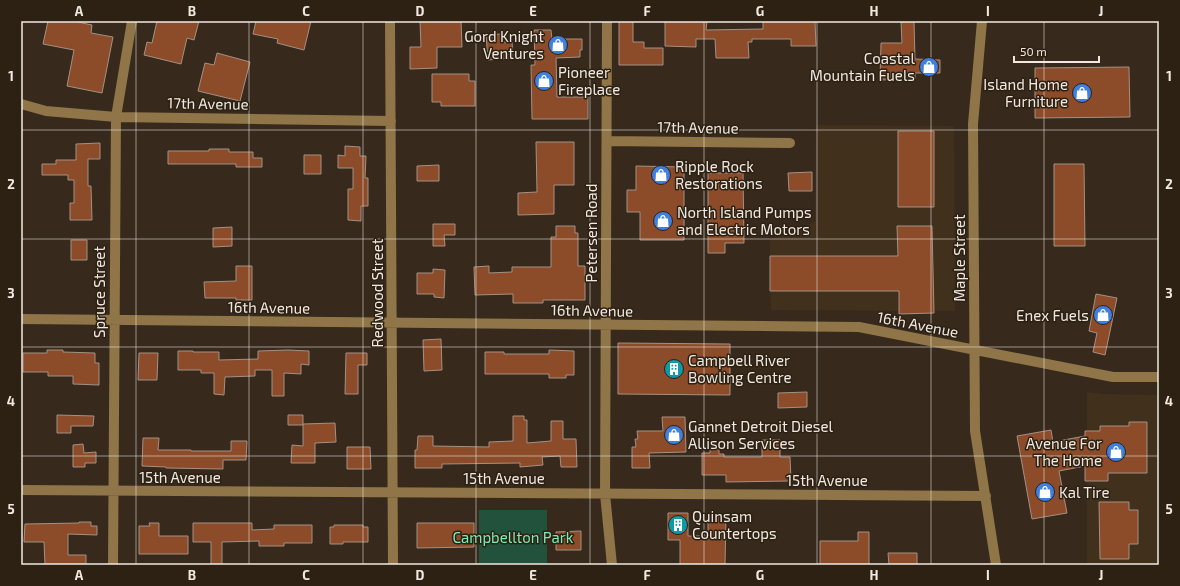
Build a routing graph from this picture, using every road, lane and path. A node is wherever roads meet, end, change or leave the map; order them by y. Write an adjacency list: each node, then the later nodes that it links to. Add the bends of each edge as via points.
1 (132, 21): 6 (street, Spruce Street)
2 (390, 21): 7 (street, Redwood Street)
3 (607, 21): 8 (street, Petersen Road)
4 (982, 21): 14 (street, Maple Street, via 973,124)
5 (23, 105): 6 (street, 17th Avenue, via 46,111)
6 (116, 117): 7 (street, 17th Avenue); 11 (street, Spruce Street)
7 (391, 121): 12 (street, Redwood Street)
8 (606, 141): 9 (street, 17th Avenue); 13 (street, Petersen Road)
9 (790, 143)
10 (21, 320): 11 (street, 16th Avenue)
11 (114, 320): 12 (street, 16th Avenue); 17 (street, Spruce Street)
12 (392, 323): 13 (street, 16th Avenue); 18 (street, Redwood Street)
13 (606, 325): 14 (street, 16th Avenue, via 859,327); 19 (street, Petersen Road)
14 (975, 350): 15 (street, 16th Avenue, via 1113,377); 20 (street, Maple Street, via 975,431)
15 (1159, 377)
16 (21, 490): 17 (street, 15th Avenue)
17 (113, 491): 18 (street, 15th Avenue); 21 (street, Spruce Street)
18 (393, 493): 19 (street, 15th Avenue); 22 (street, Redwood Street)
19 (605, 494): 20 (street, 15th Avenue); 23 (street, Petersen Road)
20 (986, 496): 24 (street, Maple Street)
21 (113, 565)
22 (394, 565)
23 (612, 565)
24 (996, 565)

